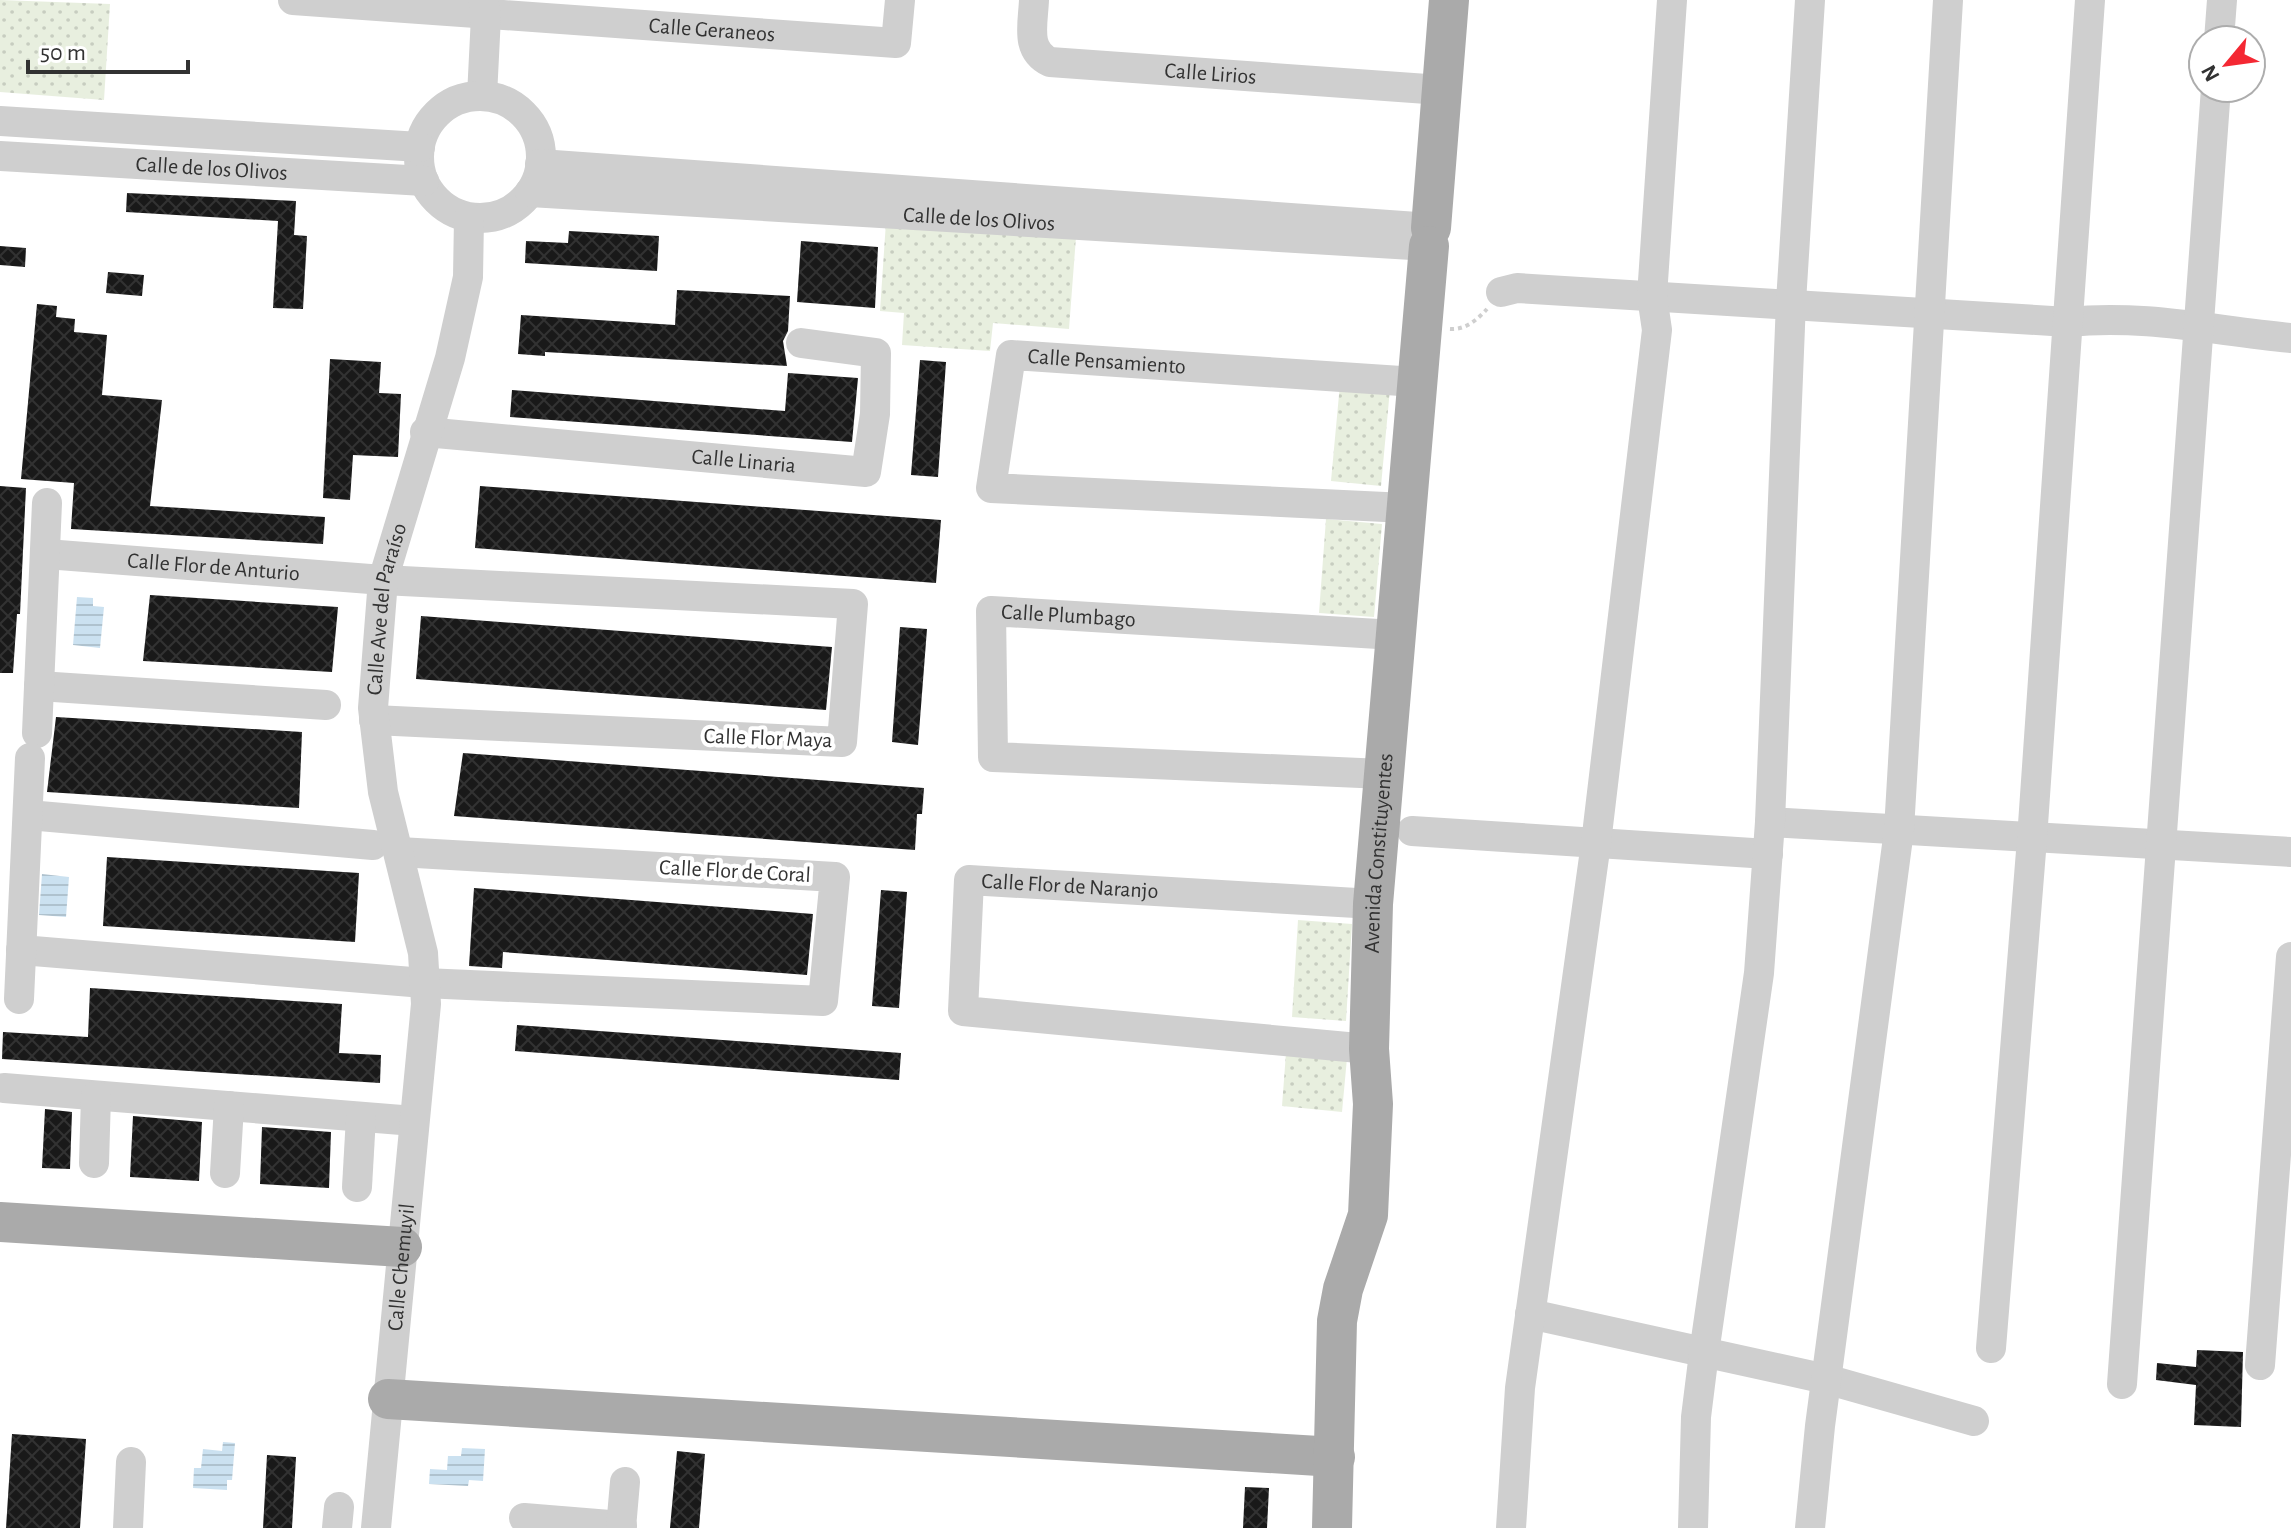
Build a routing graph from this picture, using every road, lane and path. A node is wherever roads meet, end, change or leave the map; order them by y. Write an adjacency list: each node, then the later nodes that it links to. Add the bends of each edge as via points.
1 (293, 0): 10 (street)
2 (900, 0): 10 (street, Calle Geraneos, via 896,43)
3 (1034, 0): 12 (street, Calle Lirios, via 1032,47 1050,62)
4 (1449, 0): 12 (main road, Avenida Constituyentes)
5 (1672, 0): 23 (street)
6 (1810, 0): 24 (street)
7 (1948, 0): 25 (street)
8 (2090, 0): 26 (street)
9 (2222, 0): 11 (street)
10 (485, 8): 13 (street)
11 (2220, 24)
12 (1441, 90): 21 (main road, Avenida Constituyentes)
13 (482, 96): 16 (street, via 442,108 423,133); 18 (street, via 513,106 527,118 538,137)
14 (2215, 104): 27 (street)
15 (0, 121): 16 (street, Calle de los Olivos)
16 (420, 147): 19 (street)
17 (0, 156): 19 (street, Calle de los Olivos)
18 (535, 178): 20 (street, via 511,211); 21 (street, Calle de los Olivos)
19 (424, 181): 20 (street, via 447,209)
20 (469, 218): 32 (street, Calle Ave del Paraíso, via 468,277 450,358)
21 (1430, 237): 28 (main road, Avenida Constituyentes)
22 (1501, 292): 23 (street, via 1517,288); 28 (path, via 1478,319 1458,329)
23 (1652, 296): 24 (street); 47 (street, via 1657,330)
24 (1791, 302): 25 (street); 43 (street)
25 (1928, 312): 26 (street); 44 (street)
26 (2068, 322): 27 (street); 46 (street)
27 (2199, 324): 29 (street, via 2231,333); 48 (street)
28 (1423, 328): 31 (main road, Avenida Constituyentes)
29 (2291, 338)
30 (801, 343): 32 (street, Calle Linaria, via 876,353 875,414 866,472)
31 (1416, 382): 34 (main road, Avenida Constituyentes); 34 (street, Calle Pensamiento, via 1011,355 991,488)
32 (425, 432): 36 (street, Calle Ave del Paraíso)
33 (47, 503): 35 (street)
34 (1406, 508): 37 (main road, Avenida Constituyentes)
35 (46, 554): 36 (street, Calle Flor de Anturio); 38 (street)
36 (383, 580): 40 (street, Calle Ave del Paraíso); 40 (street, Calle Flor Maya, via 853,604 842,742)
37 (1395, 635): 41 (main road, Avenida Constituyentes); 41 (street, Calle Plumbago, via 991,611 993,757)
38 (39, 686): 39 (street); 42 (street)
39 (326, 705)
40 (374, 720): 49 (street, Calle Ave del Paraíso)
41 (1383, 774): 52 (main road, Avenida Constituyentes)
42 (28, 815): 49 (street); 53 (street)
43 (1770, 822): 44 (street); 51 (street)
44 (1899, 830): 46 (street); 72 (street)
45 (1412, 831): 47 (street)
46 (2032, 839): 48 (street); 69 (street)
47 (1596, 843): 51 (street); 68 (street)
48 (2163, 846): 50 (street); 73 (street)
49 (386, 848): 55 (street, Calle Ave del Paraíso, via 423,953); 55 (street, Calle Flor de Coral, via 835,877 823,1001)
50 (2291, 852)
51 (1768, 854): 70 (street, via 1759,973)
52 (1373, 904): 57 (main road, Avenida Constituyentes); 57 (street, Calle Flor de Naranjo, via 969,880 963,1011)
53 (21, 950): 55 (street); 56 (street)
54 (2291, 957): 71 (street)
55 (425, 994): 62 (street, Calle Chemuyil)
56 (19, 999)
57 (1369, 1049): 76 (main road, Avenida Constituyentes, via 1373,1104 1368,1215 1337,1321)
58 (4, 1088): 59 (street)
59 (96, 1096): 60 (street); 63 (street)
60 (229, 1106): 61 (street); 64 (street)
61 (361, 1117): 62 (street); 65 (street)
62 (414, 1121): 67 (street, Calle Chemuyil)
63 (94, 1163)
64 (225, 1173)
65 (357, 1187)
66 (0, 1222): 67 (main road)
67 (402, 1247): 74 (street, Calle Chemuyil)
68 (1530, 1314): 70 (street); 84 (street)
69 (1991, 1348)
70 (1704, 1353): 72 (street); 85 (street)
71 (2260, 1365)
72 (1826, 1379): 75 (street); 86 (street)
73 (2122, 1384)
74 (388, 1399): 76 (main road); 82 (street, Calle Chemuyil)
75 (1974, 1421)
76 (1335, 1457): 83 (main road, Avenida Constituyentes)
77 (131, 1462): 81 (street)
78 (625, 1482): 80 (street)
79 (524, 1518): 80 (street)
80 (622, 1527)
81 (128, 1528)
82 (376, 1528)
83 (1332, 1528)
84 (1511, 1528)
85 (1693, 1528)
86 (1810, 1528)

